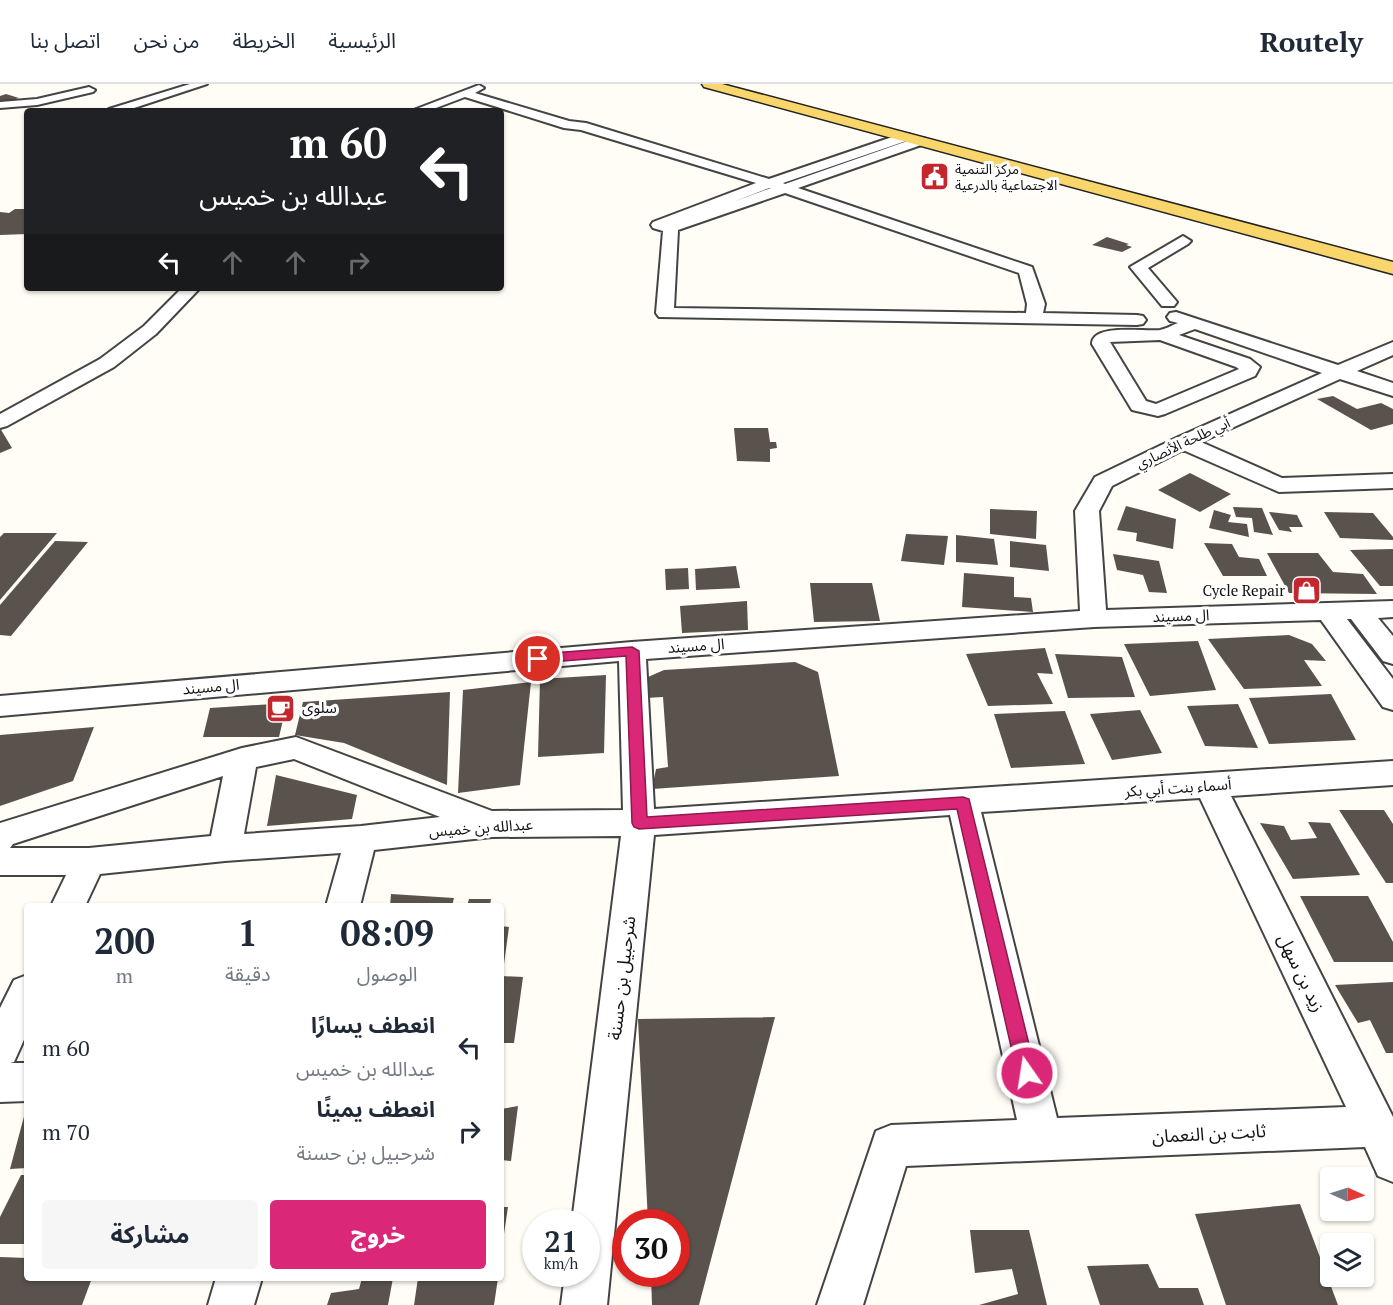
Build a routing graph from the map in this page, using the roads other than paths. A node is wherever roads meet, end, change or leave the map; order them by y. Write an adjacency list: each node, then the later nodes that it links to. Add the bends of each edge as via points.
1 (202, 84): 12 (street)
2 (492, 84): 7 (street)
3 (708, 84): 9 (main road)
4 (740, 84): 9 (main road)
5 (89, 90): 8 (street)
6 (8, 92): 8 (street, via 23,93)
7 (463, 93): 13 (street); 15 (street)
8 (30, 102): 10 (street); 11 (street)
9 (796, 104): 14 (main road); 17 (main road)
10 (0, 105)
11 (50, 108)
12 (123, 108)
13 (425, 108)
14 (913, 139): 15 (street); 18 (main road)
15 (771, 188): 22 (street, via 1007,261 1026,270); 22 (street, via 671,228 665,313)
16 (1183, 241): 23 (street, via 1138,267)
17 (1393, 255)
18 (1393, 268)
19 (171, 291): 25 (street)
20 (189, 291): 25 (street, via 150,330)
21 (1146, 304): 23 (street, via 1153,311)
22 (1035, 311): 23 (street)
23 (1178, 315): 24 (street); 27 (street)
24 (1162, 335): 24 (street, via 1101,339 1139,406 1158,410 1248,372 1250,367)
25 (123, 339): 29 (street, via 109,355 90,352); 30 (street, via 107,363)
26 (1393, 348): 27 (street, أبي طلحة الأنصاري)
27 (1339, 372): 28 (street); 31 (street, أبي طلحة الأنصاري)
28 (1393, 390)
29 (0, 409)
30 (0, 423)
31 (1183, 442): 32 (street, via 1279,485); 36 (street, أبي طلحة الأنصاري, via 1103,482 1087,511)
32 (1393, 481)
33 (1393, 609): 34 (street, ال مسيند)
34 (1358, 610): 35 (street, ال مسيند); 38 (street)
35 (1328, 611): 36 (street, ال مسيند); 39 (street)
36 (1094, 619): 37 (street, ال مسيند)
37 (632, 651): 40 (street, ال مسيند); 45 (street, شرحبيل بن حسنة)
38 (1393, 654)
39 (1393, 700)
40 (0, 706)
41 (242, 759): 46 (street, via 296,748); 47 (street); 49 (street)
42 (1393, 773): 43 (street, أسماء بنت أبي بكر)
43 (1210, 786): 44 (street, أسماء بنت أبي بكر); 59 (street, زيد بن سهل)
44 (963, 803): 45 (street, عبدالله بن خميس); 58 (street)
45 (639, 823): 46 (street, عبدالله بن خميس); 62 (street, شرحبيل بن حسنة)
46 (492, 824): 48 (street, عبدالله بن خميس)
47 (0, 838)
48 (361, 839): 49 (street, عبدالله بن خميس); 53 (street)
49 (225, 848): 51 (street, عبدالله بن خميس)
50 (0, 861): 51 (street, عبدالله بن خميس)
51 (88, 862): 52 (street)
52 (69, 903)
53 (344, 903)
54 (24, 998): 55 (street)
55 (0, 1049)
56 (24, 1082): 57 (street)
57 (0, 1083)
58 (1042, 1141): 59 (street, ثابت بن النعمان); 63 (street, ثابت بن النعمان, via 891,1146)
59 (1384, 1144)
60 (238, 1281): 61 (street)
61 (231, 1305)
62 (584, 1305)
63 (840, 1305)

